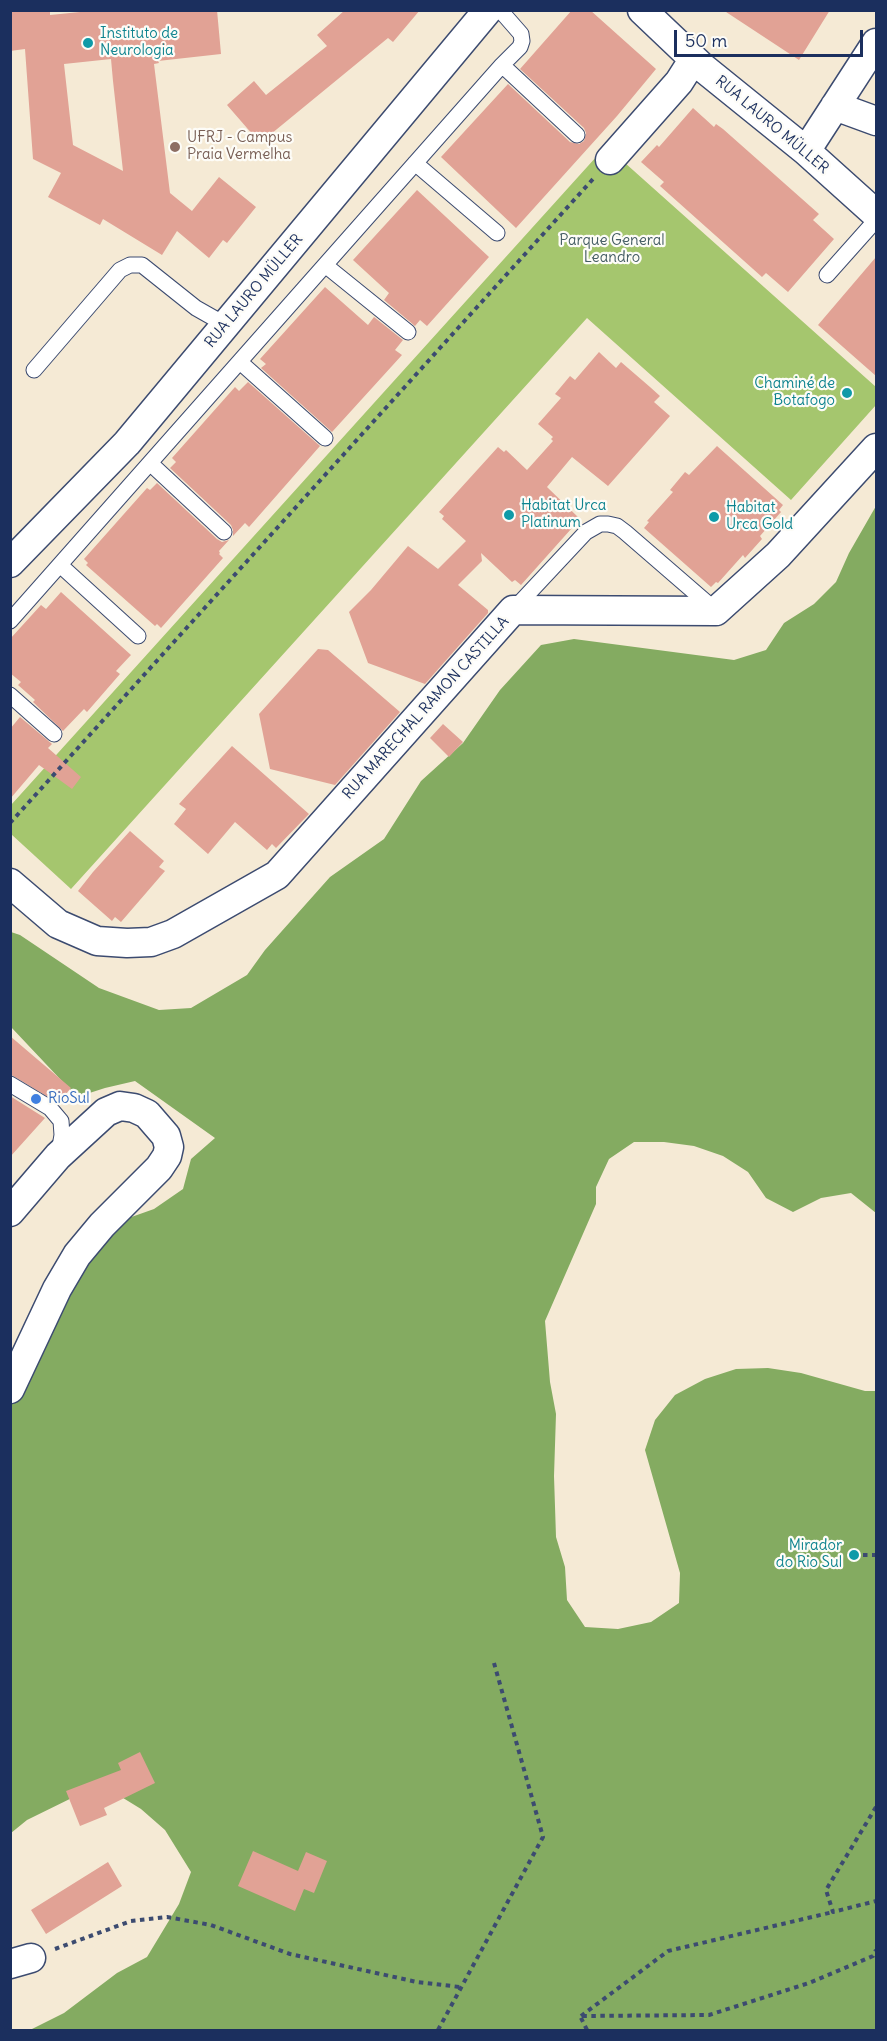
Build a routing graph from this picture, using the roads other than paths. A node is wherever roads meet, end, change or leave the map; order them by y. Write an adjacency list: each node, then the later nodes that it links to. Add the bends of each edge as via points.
1 (488, 10): 18 (street, RUA LAURO MÜLLER)
2 (500, 10): 6 (lane, via 521,34 522,41)
3 (642, 10): 5 (street, RUA LAURO MÜLLER)
4 (876, 43): 7 (street)
5 (693, 60): 10 (street, RUA LAURO MÜLLER); 11 (street, via 679,82)
6 (502, 65): 9 (lane); 12 (lane)
7 (835, 106): 8 (street); 10 (street)
8 (876, 121)
9 (577, 135)
10 (806, 151): 13 (street, RUA LAURO MÜLLER)
11 (610, 160)
12 (415, 163): 15 (lane); 16 (lane)
13 (876, 214)
14 (876, 220): 17 (lane)
15 (497, 233)
16 (325, 265): 19 (lane); 20 (lane)
17 (826, 275)
18 (226, 325): 21 (lane, via 196,308 142,265 130,265 120,270); 26 (street, RUA LAURO MÜLLER, via 127,443)
19 (408, 332)
20 (240, 362): 22 (lane); 24 (lane)
21 (34, 370)
22 (325, 438)
23 (876, 448): 29 (street, via 778,555)
24 (150, 463): 25 (lane); 27 (lane)
25 (224, 532)
26 (10, 563)
27 (60, 565): 30 (lane); 31 (lane)
28 (513, 610): 29 (street, RUA MARECHAL RAMON CASTILLA); 29 (lane, via 586,532 608,524 625,532); 34 (street, RUA MARECHAL RAMON CASTILLA, via 277,875 173,934 152,942 97,941 58,924)
29 (716, 611)
30 (10, 621)
31 (138, 636)
32 (10, 695): 33 (lane)
33 (54, 734)
34 (10, 883)
35 (10, 1084): 37 (lane)
36 (10, 1093): 37 (lane)
37 (30, 1095): 38 (lane, via 61,1121)
38 (58, 1156): 39 (street); 40 (street, via 106,1112 120,1106 147,1114 166,1136 169,1148 159,1168 77,1255)
39 (10, 1212)
40 (10, 1389)

